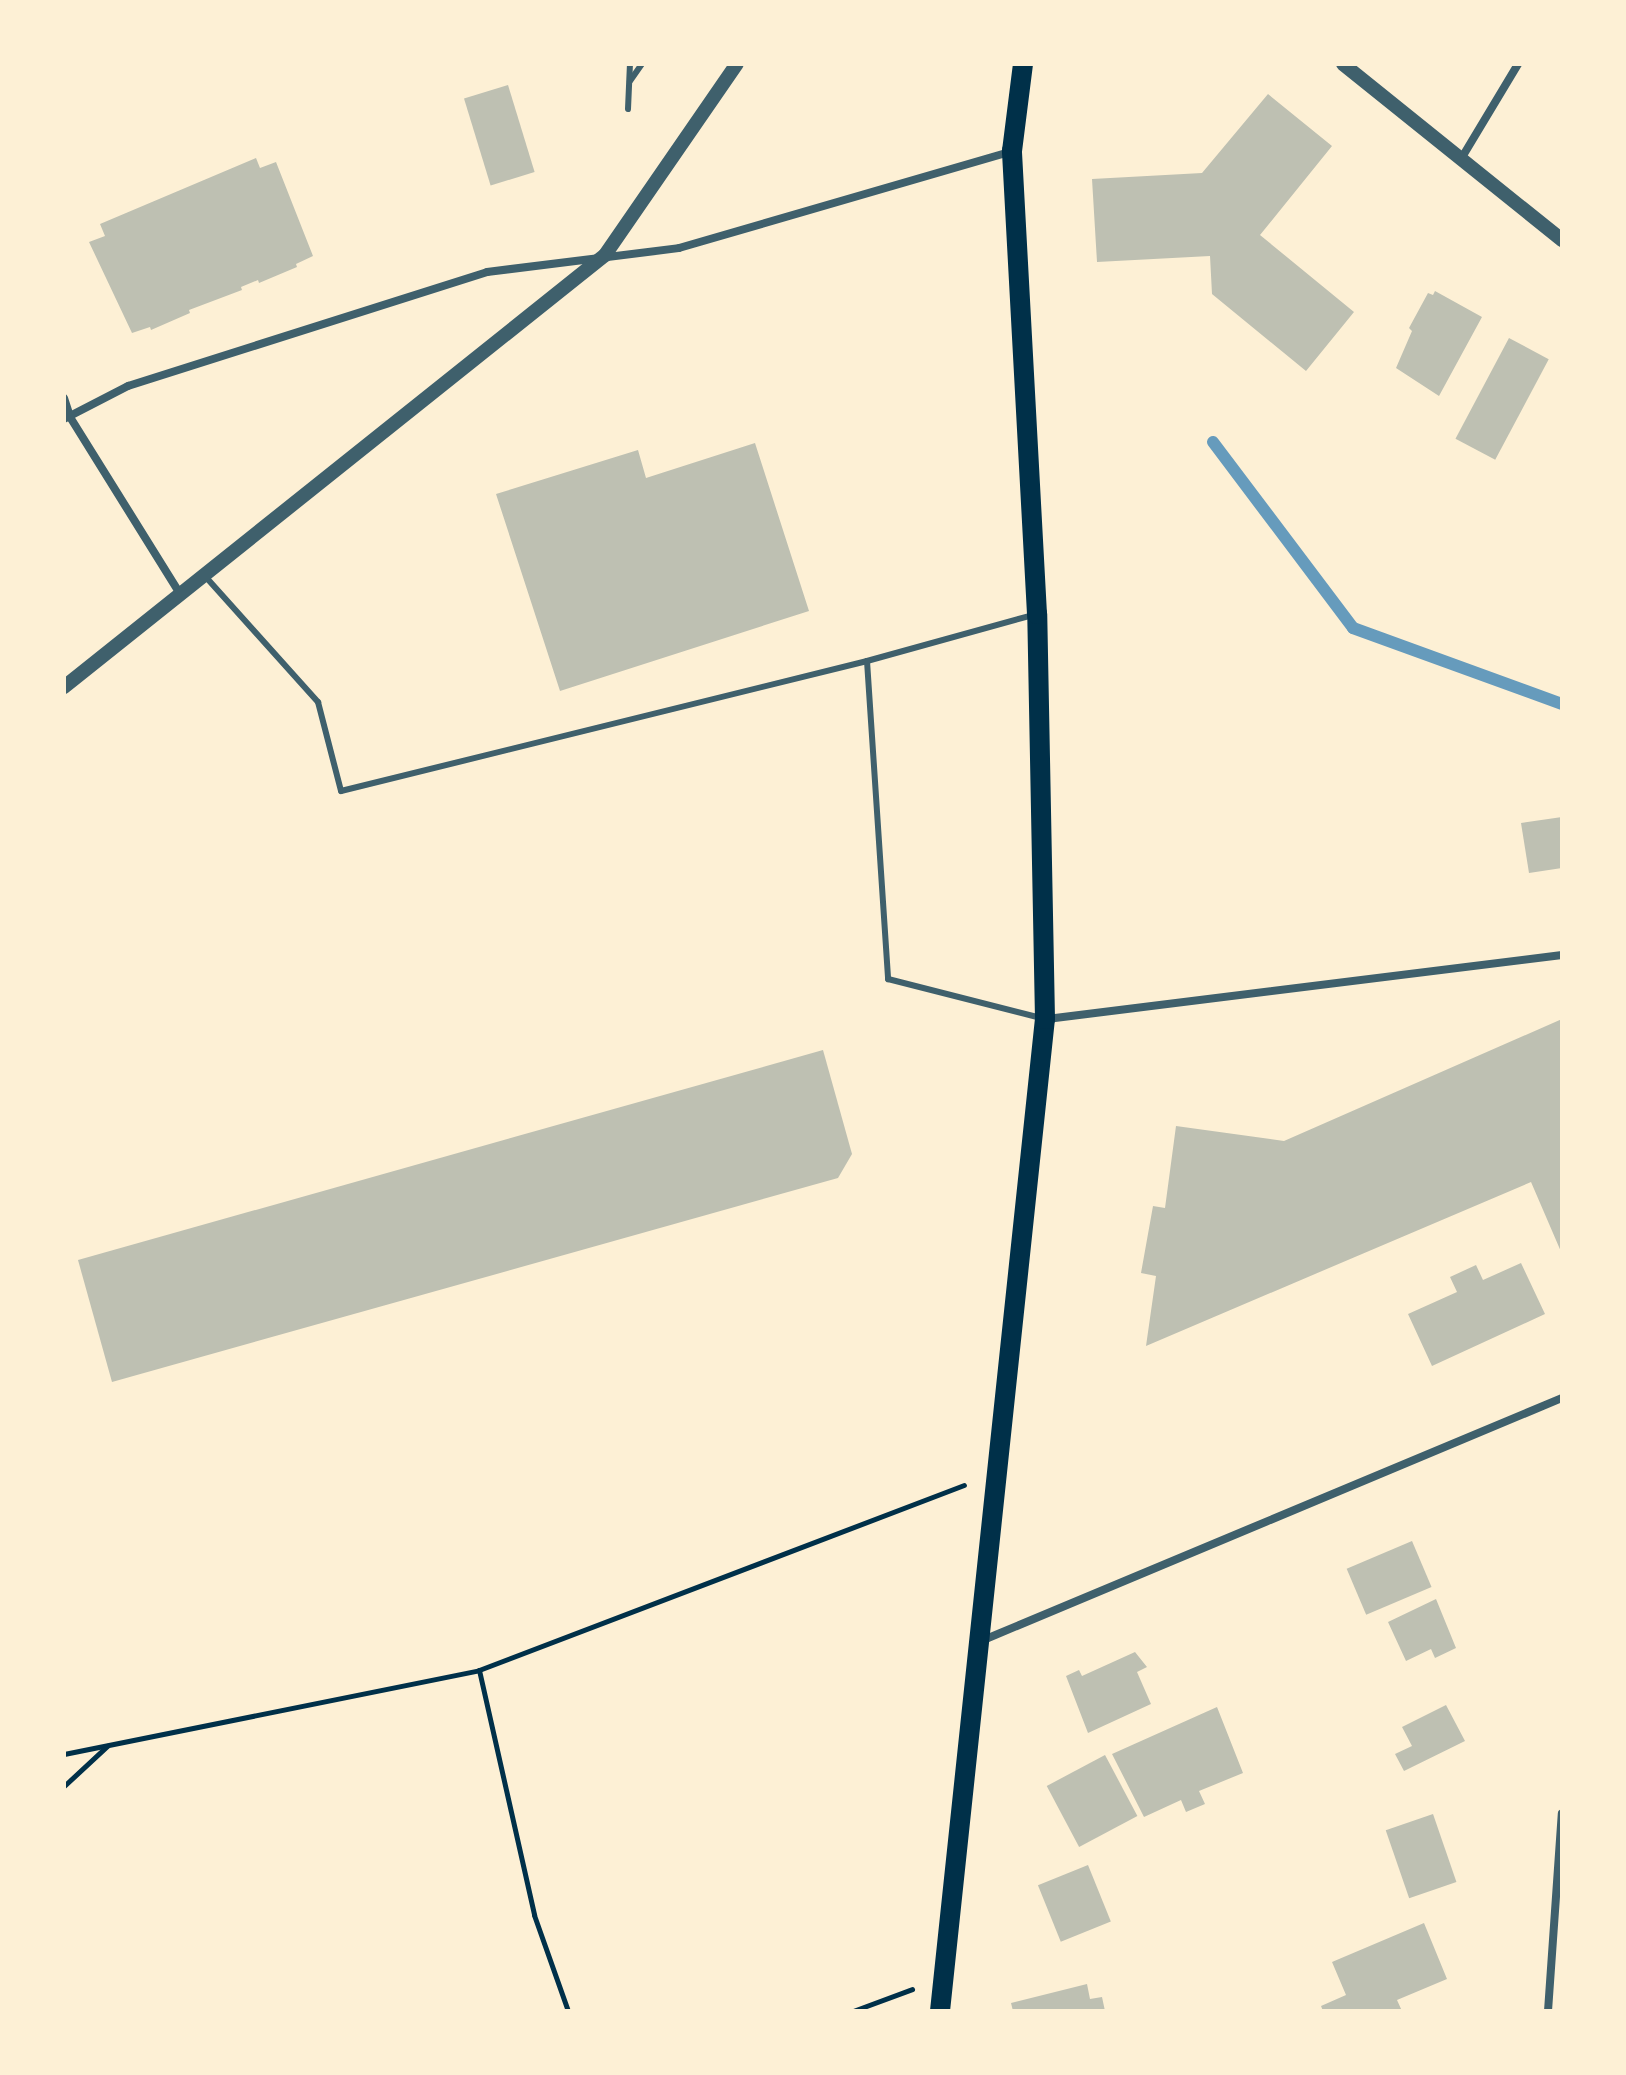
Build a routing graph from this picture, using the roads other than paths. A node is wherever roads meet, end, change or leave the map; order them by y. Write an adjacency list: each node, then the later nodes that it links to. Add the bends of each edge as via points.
1 (630, 64): 7 (lane)
2 (642, 64): 7 (lane)
3 (737, 64): 12 (street)
4 (1023, 64): 9 (main road)
5 (1343, 64): 10 (street)
6 (1518, 64): 10 (street)
7 (629, 82): 8 (lane)
8 (628, 109)
9 (1012, 151): 12 (street, via 679,248); 17 (main road)
10 (1461, 159): 11 (street)
11 (1562, 240)
12 (605, 255): 14 (street, via 487,272 128,386); 15 (street)
13 (64, 398): 14 (street)
14 (67, 418): 16 (street)
15 (204, 575): 16 (street); 18 (lane, via 318,702 341,791)
16 (180, 594): 19 (street)
17 (1037, 614): 18 (lane); 21 (main road)
18 (867, 661): 21 (lane, via 888,979)
19 (64, 687)
20 (1562, 955): 21 (street)
21 (1045, 1019): 23 (main road)
22 (1562, 1398): 23 (street)
23 (980, 1642): 25 (main road)
24 (1562, 1813): 26 (street)
25 (940, 2011)
26 (1548, 2011)

